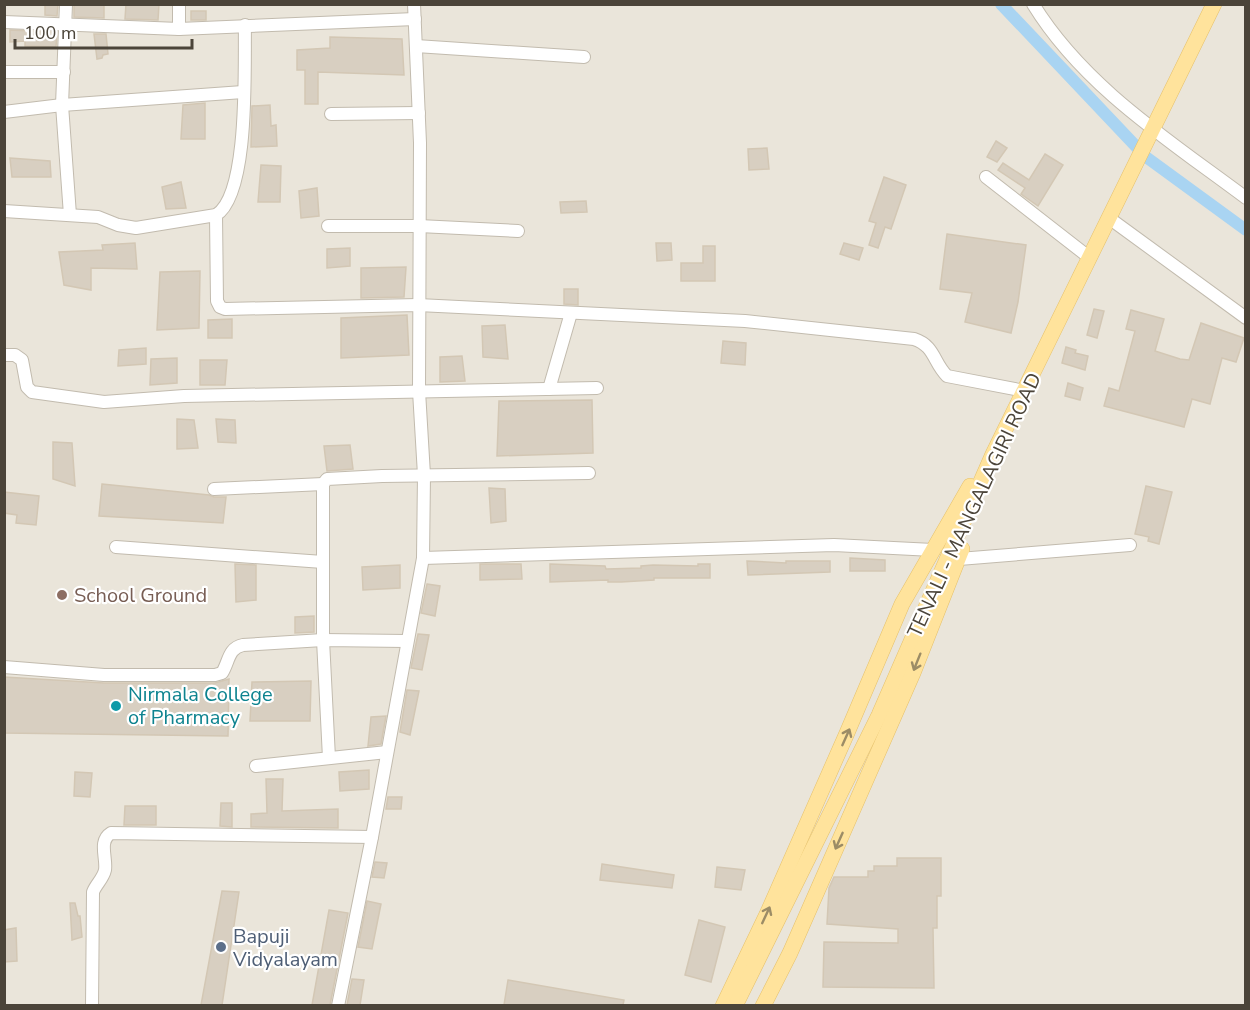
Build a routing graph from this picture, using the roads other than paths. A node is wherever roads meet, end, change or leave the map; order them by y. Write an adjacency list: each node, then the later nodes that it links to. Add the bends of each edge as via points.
1 (66, 4): 8 (street)
2 (179, 4): 10 (street)
3 (414, 4): 6 (street)
4 (1033, 4): 20 (street, via 1066,49)
5 (1214, 4): 20 (main road, TENALI - MANGALAGIRI ROAD)
6 (415, 19): 9 (street); 11 (street)
7 (4, 22): 8 (street)
8 (65, 24): 10 (street); 14 (street)
9 (245, 25): 10 (street); 15 (street)
10 (179, 29)
11 (416, 46): 12 (street); 18 (street)
12 (584, 57)
13 (4, 72): 14 (street)
14 (64, 72): 16 (street)
15 (243, 92): 16 (street); 25 (street, via 241,159 228,204)
16 (62, 105): 17 (street); 24 (street)
17 (4, 112)
18 (419, 113): 19 (street); 28 (street)
19 (331, 114)
20 (1153, 131): 22 (street); 26 (main road, TENALI - MANGALAGIRI ROAD)
21 (986, 177): 30 (street)
22 (1245, 198)
23 (4, 212): 24 (street)
24 (70, 215): 25 (street, via 98,217 136,228)
25 (216, 215): 31 (street, via 220,307)
26 (1109, 218): 30 (main road, TENALI - MANGALAGIRI ROAD); 33 (street)
27 (328, 226): 28 (street)
28 (419, 226): 29 (street); 31 (street)
29 (518, 231)
30 (1090, 258): 37 (main road, TENALI - MANGALAGIRI ROAD)
31 (418, 305): 32 (street); 38 (street)
32 (572, 313): 36 (street); 37 (street, via 745,321 914,339 931,350 947,376)
33 (1245, 318)
34 (4, 355): 38 (street, via 22,360 26,383 32,392 104,402 184,396)
35 (597, 388): 36 (street)
36 (549, 389): 38 (street)
37 (1026, 391): 39 (main road, TENALI - MANGALAGIRI ROAD)
38 (419, 392): 41 (street)
39 (1007, 427): 46 (main road); 48 (main road); 60 (main road, TENALI - MANGALAGIRI ROAD, via 879,716)
40 (589, 473): 41 (street)
41 (424, 475): 42 (street, via 327,479); 47 (street)
42 (323, 483): 43 (street); 49 (street)
43 (214, 489)
44 (1130, 545): 48 (street)
45 (116, 547): 49 (street)
46 (933, 550): 47 (street, via 834,545); 59 (main road, one-way to 46, via 902,604)
47 (423, 558): 51 (street)
48 (959, 558): 61 (main road, one-way to 61, via 913,673)
49 (323, 562): 50 (street)
50 (323, 640): 51 (street); 52 (street, via 236,647 222,673 215,675 104,675); 54 (street)
51 (406, 641): 53 (street)
52 (4, 667)
53 (387, 752): 54 (street); 56 (street)
54 (329, 758): 55 (street)
55 (256, 766)
56 (372, 837): 57 (street, via 106,836 105,871 93,892); 58 (street)
57 (92, 1005)
58 (338, 1005)
59 (723, 1005)
60 (735, 1005)
61 (764, 1005)

